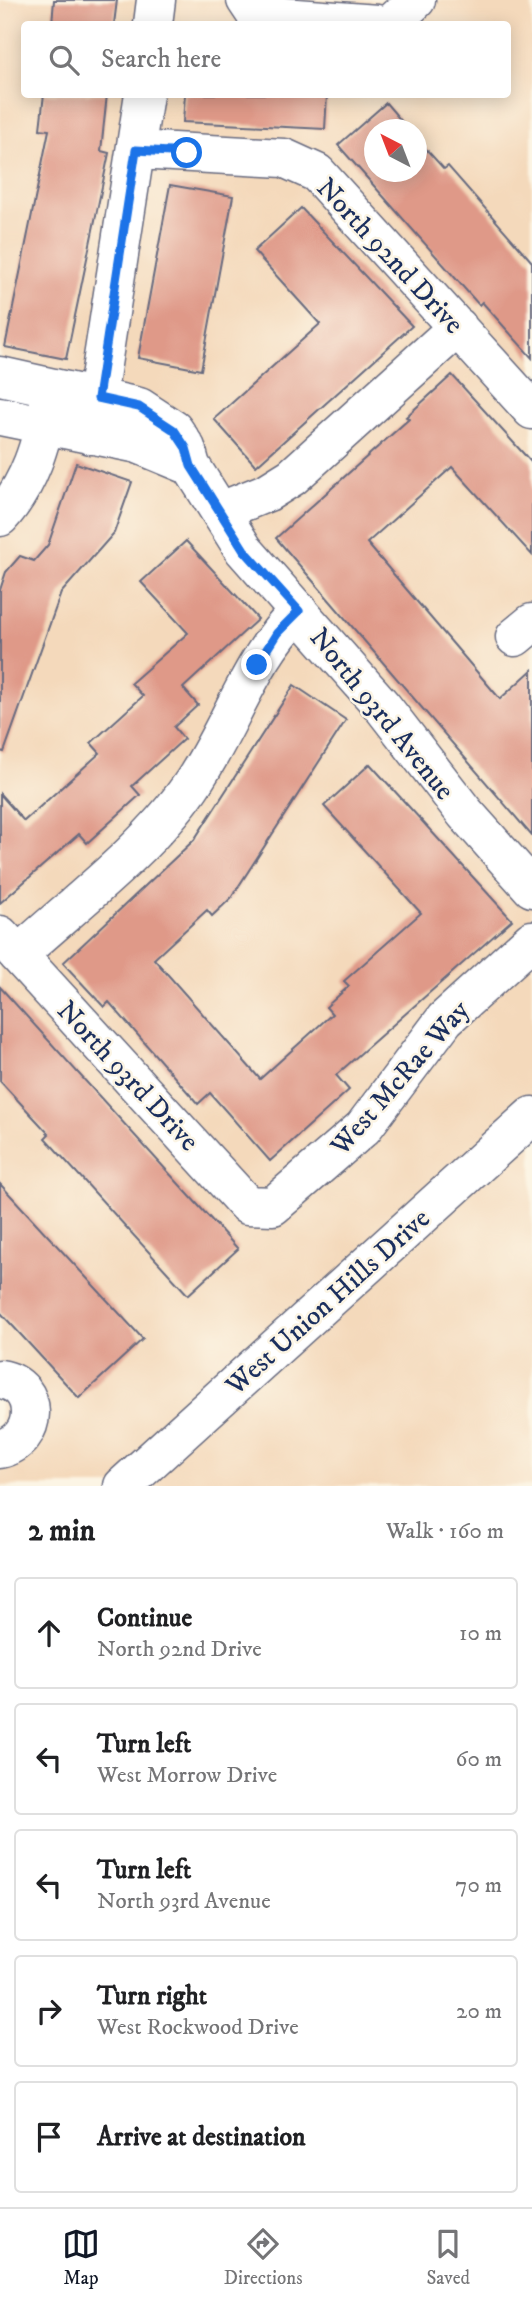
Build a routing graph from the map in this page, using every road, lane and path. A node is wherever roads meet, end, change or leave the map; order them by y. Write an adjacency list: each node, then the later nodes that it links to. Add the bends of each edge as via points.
1 (156, 0): 4 (street)
2 (246, 0): 5 (street, via 256,15)
3 (416, 0): 6 (street)
4 (153, 21)
5 (337, 21)
6 (393, 21)
7 (143, 98): 8 (street)
8 (136, 150): 9 (street, North 92nd Drive, via 284,158 317,173); 14 (street)
9 (458, 327): 12 (street, North 92nd Drive); 16 (street, via 292,477)
10 (0, 376): 11 (street, North 93rd Avenue)
11 (53, 388): 14 (street, North 93rd Avenue); 15 (street)
12 (532, 410)
13 (0, 416): 15 (street, North 93rd Avenue)
14 (94, 416): 15 (street, North 93rd Avenue); 16 (street, North 93rd Avenue, via 139,407 156,416 174,430)
15 (45, 425): 17 (street, via 29,475)
16 (221, 511): 18 (street, North 93rd Avenue, via 244,550)
17 (0, 517)
18 (299, 611): 19 (street, North 93rd Avenue, via 382,706 464,813); 21 (street, via 277,633 191,786 158,826)
19 (532, 888)
20 (532, 940): 23 (street, West McRae Way, via 444,1019 363,1128 291,1193)
21 (9, 945): 23 (street, North 93rd Drive, via 247,1205)
22 (532, 1116): 26 (street, West Union Hills Drive)
23 (262, 1208)
24 (0, 1379): 25 (street, via 23,1391 31,1412 25,1433)
25 (0, 1449)
26 (123, 1486)

